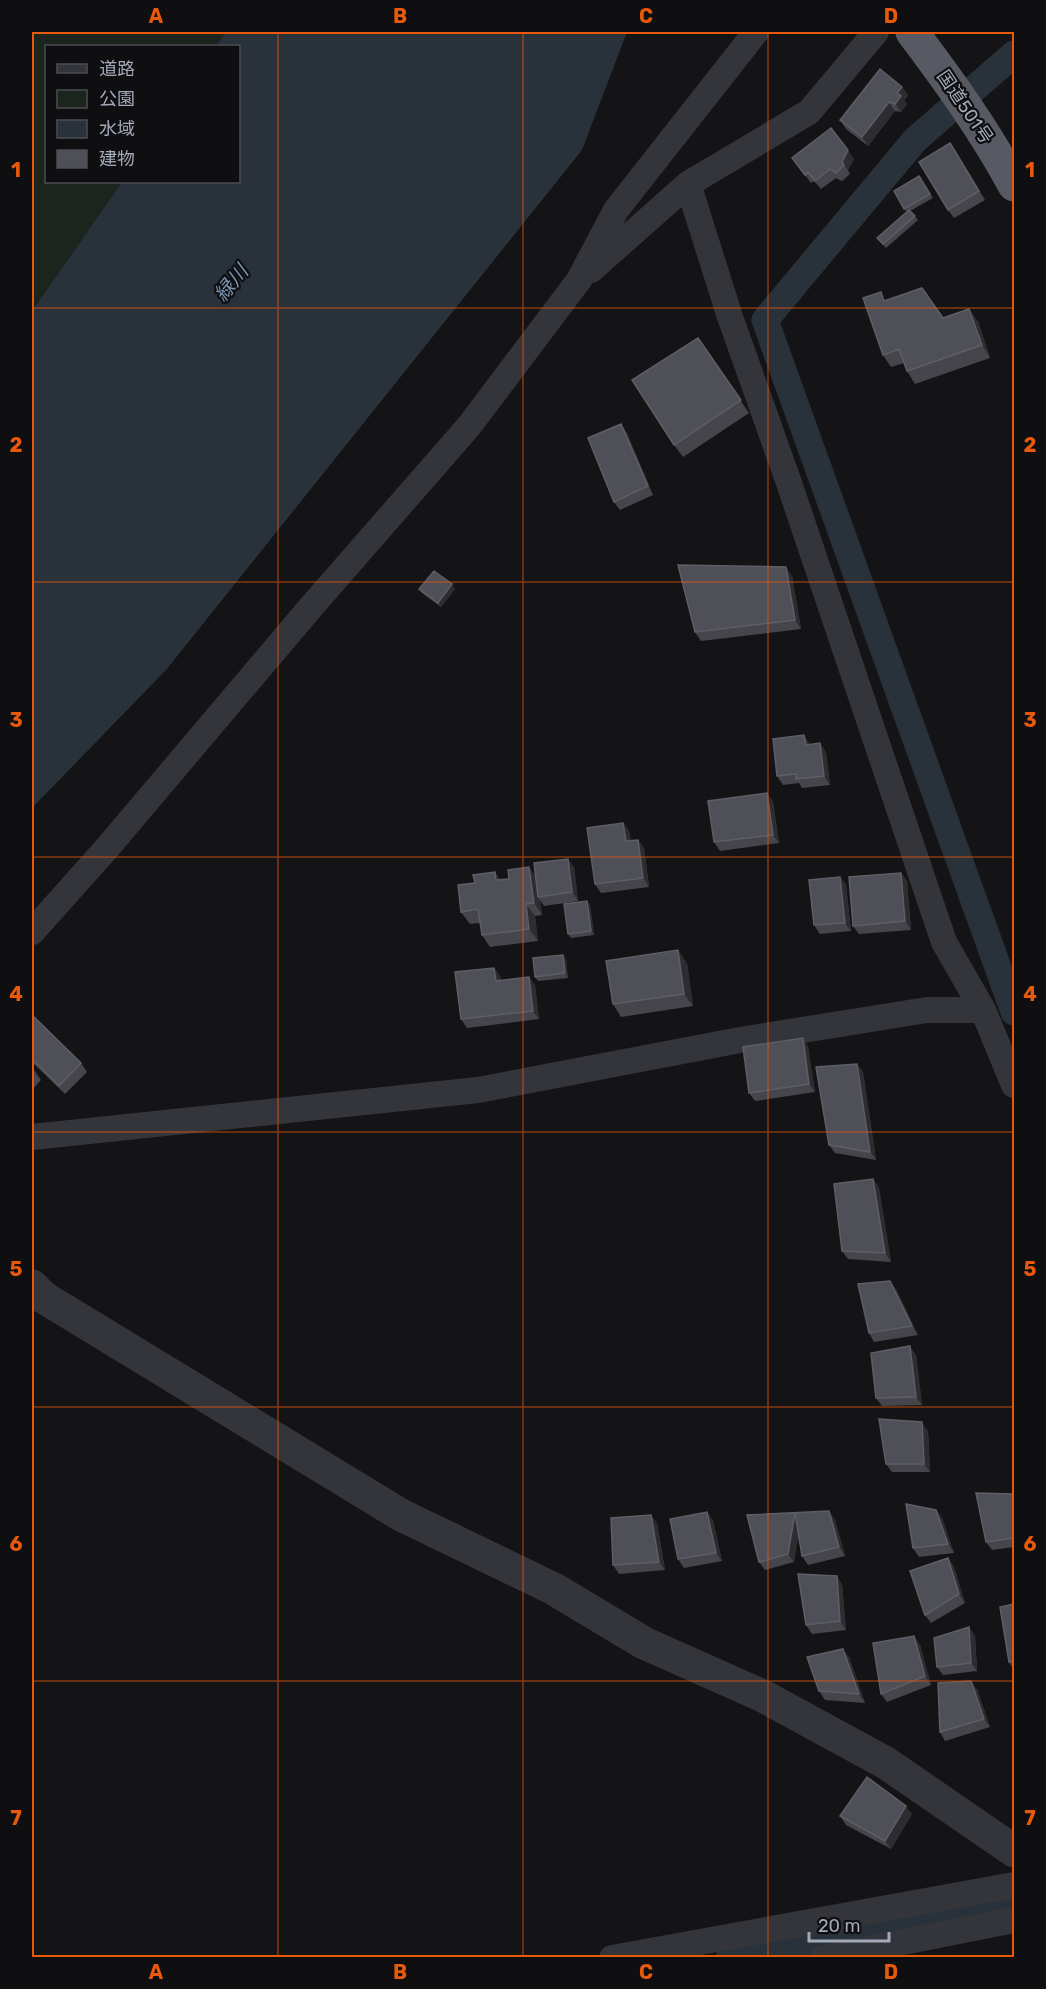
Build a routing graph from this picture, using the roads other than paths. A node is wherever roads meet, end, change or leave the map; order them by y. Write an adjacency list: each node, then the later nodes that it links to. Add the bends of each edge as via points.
1 (756, 32): 6 (street, via 616,210)
2 (876, 32): 4 (street, via 809,112)
3 (912, 32): 5 (highway, 国道501号, via 955,89)
4 (688, 184): 6 (street); 8 (street, via 944,942)
5 (1014, 185)
6 (579, 280): 7 (street, via 469,426)
7 (32, 932)
8 (983, 1010): 9 (street); 10 (street, via 927,1010 740,1040 478,1090)
9 (1014, 1085)
10 (32, 1137)
11 (32, 1286): 12 (street, via 83,1322 401,1515 554,1589 644,1643 763,1696 886,1763)
12 (1014, 1851)
13 (1014, 1885): 15 (street)
14 (1014, 1920): 16 (street)
15 (612, 1958)
16 (823, 1958)

